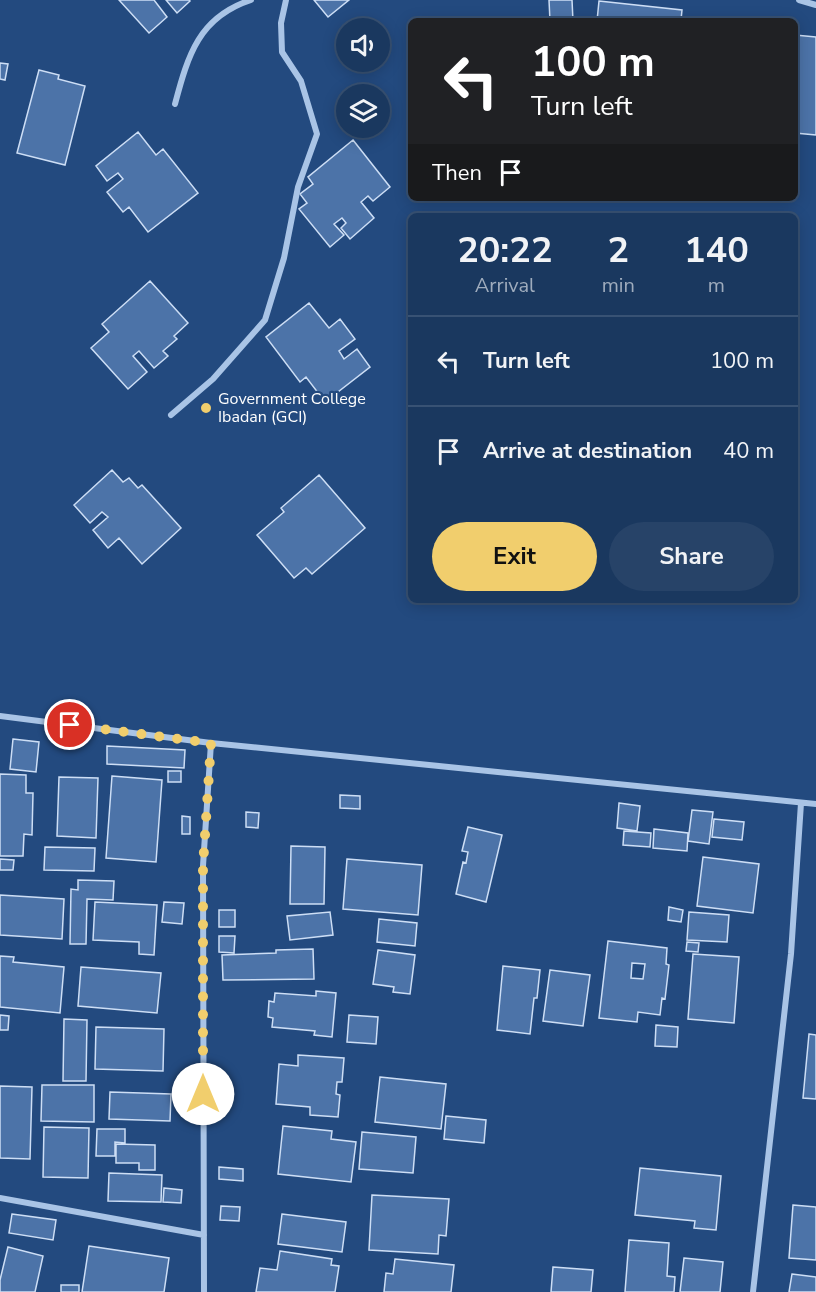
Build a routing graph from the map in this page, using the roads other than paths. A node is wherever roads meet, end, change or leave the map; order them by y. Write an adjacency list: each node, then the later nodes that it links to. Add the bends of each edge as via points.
1 (251, 0): 5 (street, via 208,24 185,66)
2 (286, 0): 6 (street, via 281,23 282,52 300,81 317,134 298,187 284,258 265,320 213,379)
3 (799, 0): 4 (street)
4 (816, 4)
5 (175, 104)
6 (171, 415)
7 (0, 716): 8 (street)
8 (211, 743): 9 (street); 12 (street, via 203,866)
9 (801, 803): 10 (street); 14 (street, via 791,954)
10 (816, 804)
11 (0, 1198): 12 (street)
12 (204, 1235): 13 (street)
13 (204, 1292)
14 (753, 1292)

